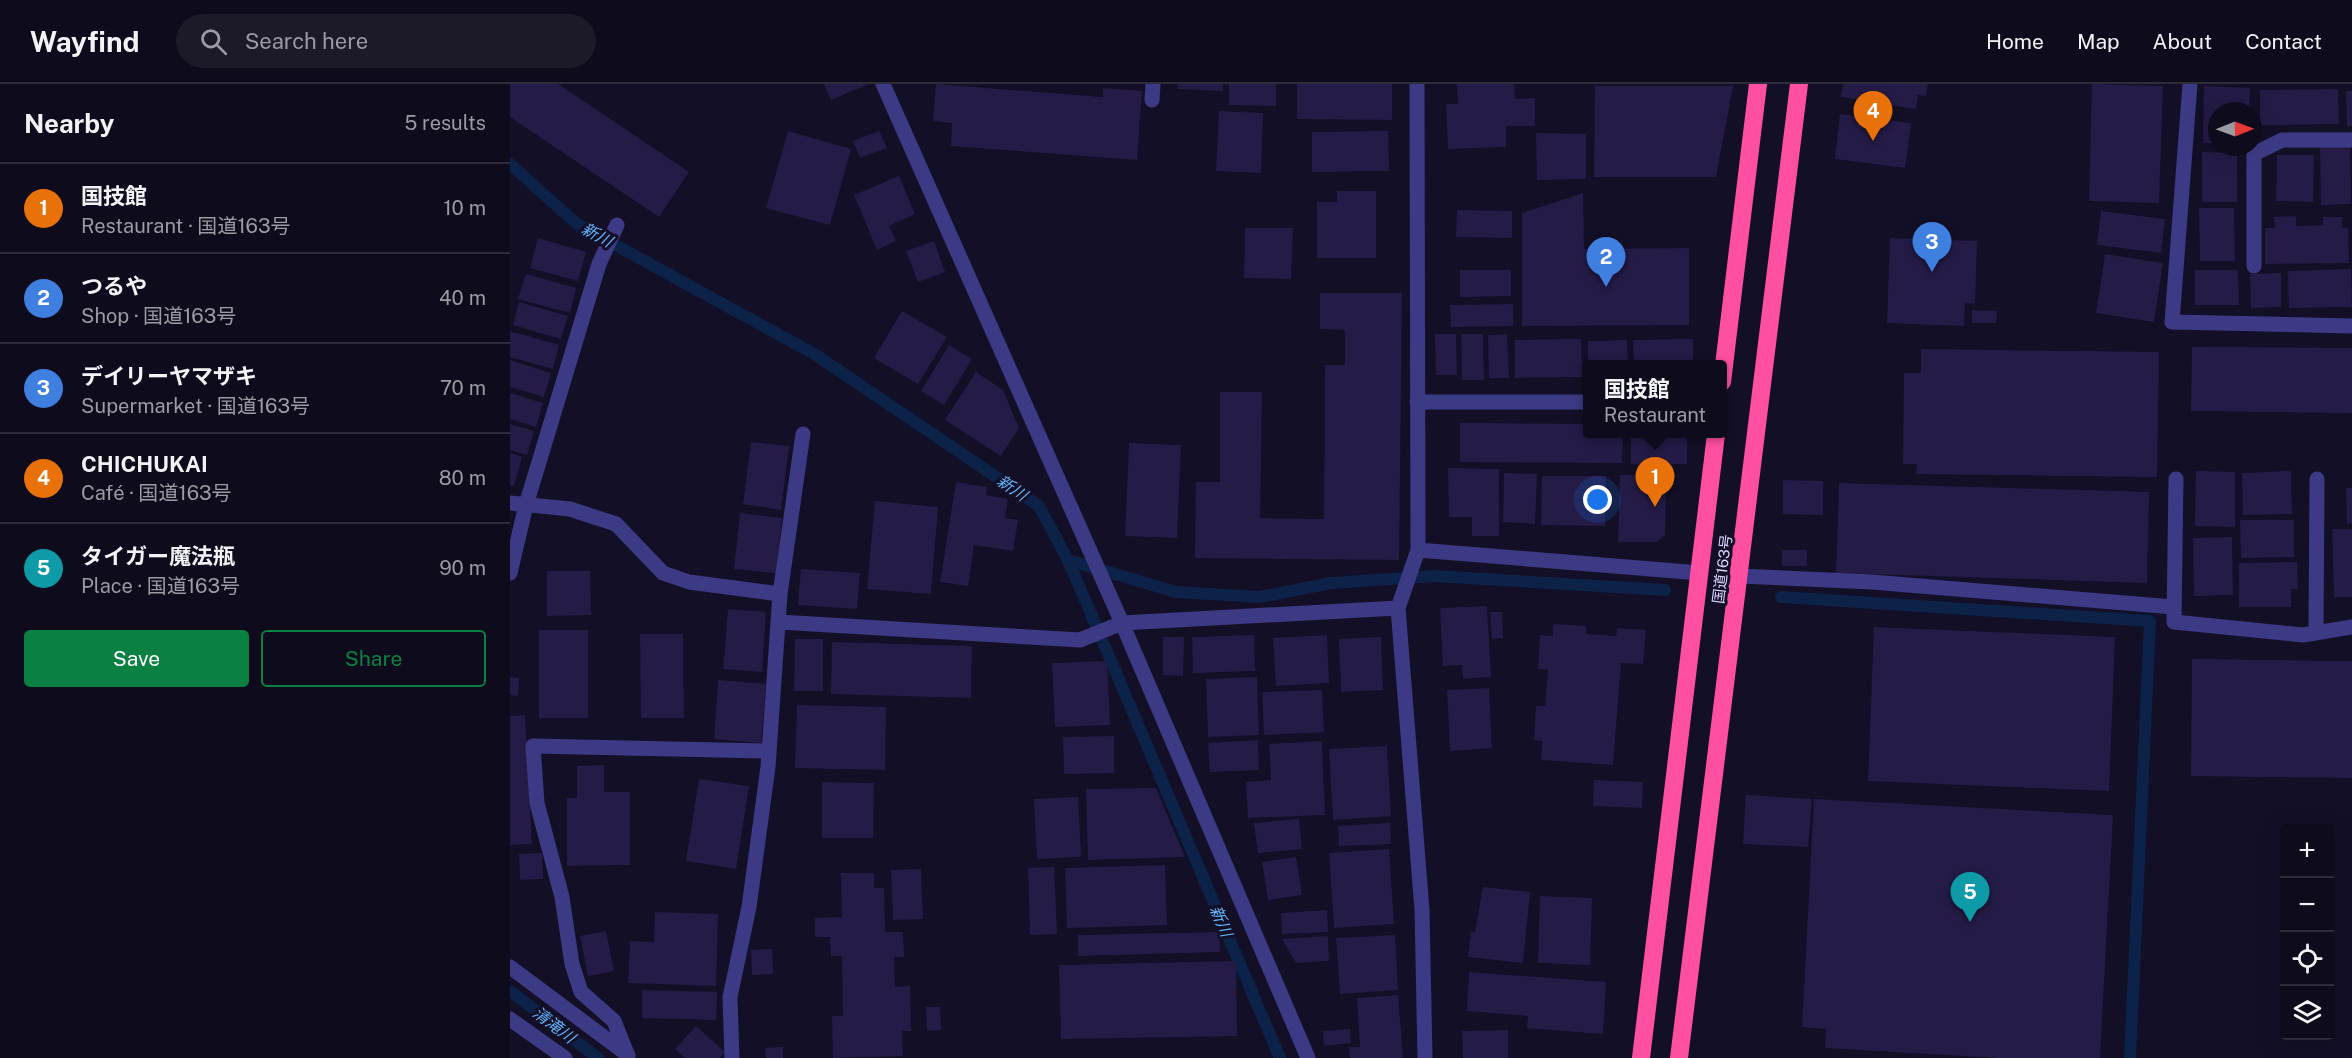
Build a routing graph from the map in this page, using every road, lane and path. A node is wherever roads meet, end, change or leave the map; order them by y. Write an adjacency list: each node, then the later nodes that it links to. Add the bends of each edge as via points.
1 (883, 84): 28 (street)
2 (1153, 84): 7 (street)
3 (1417, 84): 13 (street)
4 (1758, 84): 12 (highway)
5 (1799, 84): 23 (highway, 国道163号)
6 (2190, 84): 11 (street, via 2172,322)
7 (1152, 100)
8 (2352, 140): 10 (street, via 2282,140 2254,154)
9 (617, 225): 19 (street, via 599,264)
10 (2254, 266)
11 (2352, 326)
12 (1725, 360)
13 (1417, 402): 14 (street); 20 (street)
14 (1583, 402)
15 (803, 434): 24 (street)
16 (1716, 438): 22 (highway, 国道163号)
17 (2176, 479): 25 (street)
18 (2317, 479): 30 (street)
19 (518, 504): 21 (street); 24 (street, via 570,509 616,524 663,573 689,582)
20 (1418, 550): 22 (street); 26 (street)
21 (510, 573)
22 (1700, 573): 39 (highway, 国道163号)
23 (1739, 576): 25 (street, via 1872,582); 40 (highway, 国道163号)
24 (780, 594): 27 (street)
25 (2174, 607): 30 (street, via 2174,622)
26 (1398, 608): 28 (street); 38 (street, via 1422,910)
27 (778, 622): 28 (street, via 1080,640); 31 (street)
28 (1122, 623): 37 (street)
29 (2352, 627): 30 (street)
30 (2316, 633)
31 (770, 751): 34 (street, via 533,746 537,803 562,897 572,964 581,992 614,1021); 36 (street, via 749,907 730,997)
32 (510, 967): 34 (street)
33 (510, 1019): 35 (street)
34 (630, 1057)
35 (565, 1058)
36 (732, 1058)
37 (1308, 1058)
38 (1425, 1058)
39 (1641, 1058)
40 (1679, 1058)

